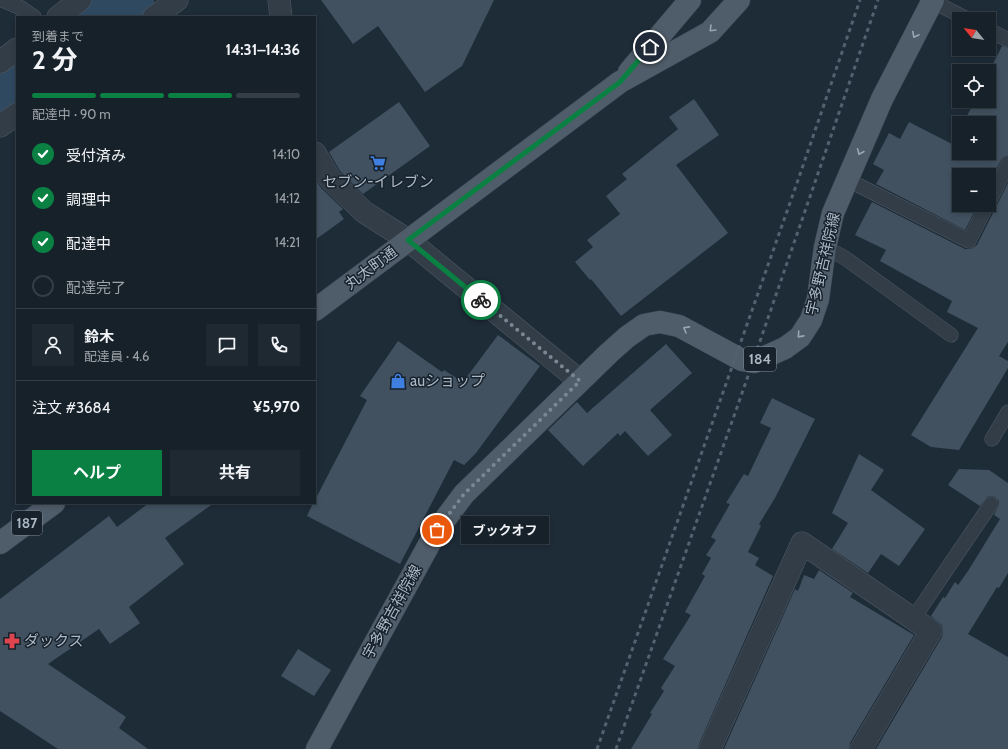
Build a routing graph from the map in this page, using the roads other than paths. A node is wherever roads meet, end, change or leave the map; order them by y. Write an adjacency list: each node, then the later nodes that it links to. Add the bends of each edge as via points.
1 (2, 0): 9 (lane)
2 (80, 0): 10 (street)
3 (177, 0): 11 (street)
4 (279, 0): 12 (street)
5 (690, 0): 17 (main road, 丸太町通)
6 (739, 0): 17 (main road, 丸太町通, one-way to 17, via 710,32)
7 (933, 0): 8 (lane); 22 (main road, 宇多野吉祥院線 / 184, one-way to 22, via 882,99)
8 (954, 12)
9 (33, 16)
10 (59, 16)
11 (155, 16)
12 (281, 16)
13 (996, 34): 14 (lane)
14 (1008, 40)
15 (16, 50): 16 (street)
16 (0, 62)
17 (620, 82): 25 (main road, 丸太町通)
18 (16, 115): 19 (street)
19 (0, 126)
20 (316, 155): 25 (street, via 330,179 364,212)
21 (1008, 164): 23 (lane)
22 (848, 180): 24 (lane, via 969,242); 26 (main road, 宇多野吉祥院線 / 184, via 833,213)
23 (996, 188)
24 (984, 212)
25 (408, 240): 27 (main road, 丸太町通); 29 (street)
26 (825, 247): 28 (lane, via 845,258); 29 (main road, 宇多野吉祥院線 / 184, one-way to 29, via 818,299 811,320 800,337 785,348 754,362 742,360 680,326 660,322 644,325 627,337)
27 (316, 309)
28 (951, 335)
29 (580, 381): 36 (main road, 宇多野吉祥院線 / 184, via 464,494 437,530)
30 (1008, 412): 31 (lane)
31 (992, 439)
32 (53, 504): 34 (main road, 187)
33 (992, 504): 35 (lane)
34 (0, 543)
35 (913, 619): 37 (street, via 802,543); 38 (street, via 931,631)
36 (317, 749)
37 (710, 749)
38 (861, 749)

